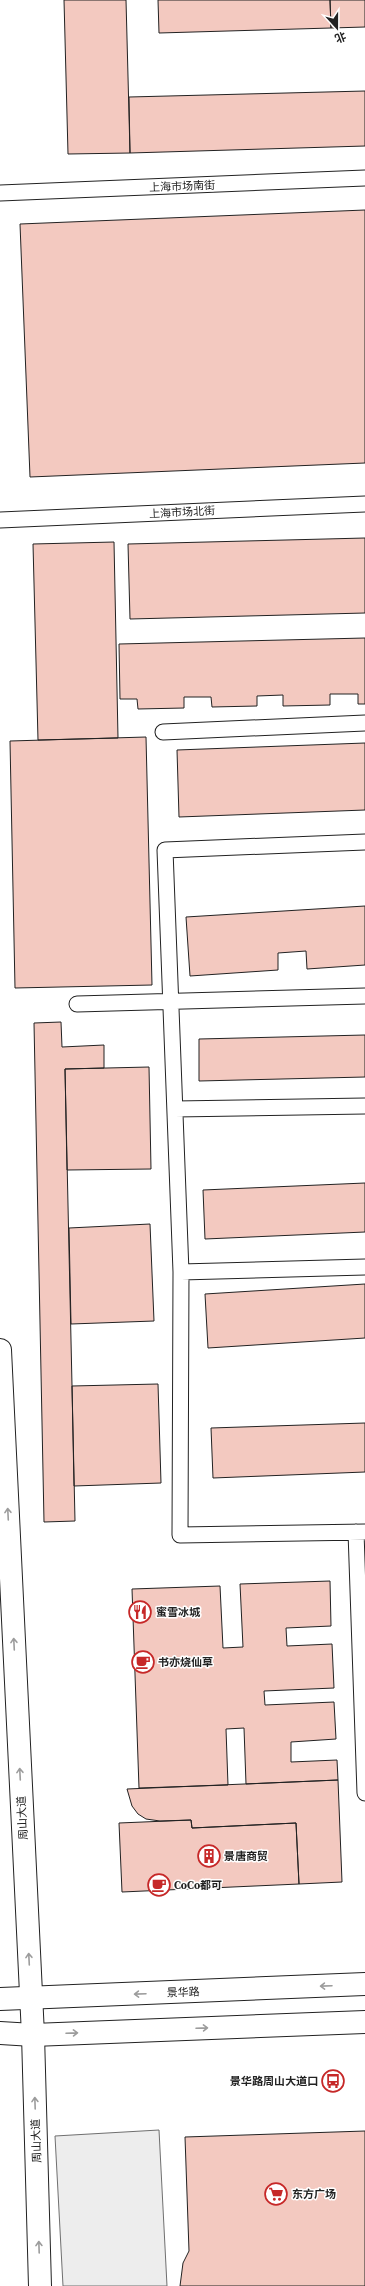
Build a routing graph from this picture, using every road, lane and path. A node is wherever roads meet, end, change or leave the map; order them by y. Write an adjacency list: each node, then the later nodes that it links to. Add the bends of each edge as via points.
1 (365, 178): 2 (lane, 上海市场南街)
2 (0, 193)
3 (365, 504): 4 (lane, 上海市场北街)
4 (0, 520)
5 (365, 723): 6 (lane)
6 (163, 732)
7 (365, 842): 9 (lane, via 165,850)
8 (365, 996): 9 (lane)
9 (171, 1001): 10 (lane); 12 (lane)
10 (77, 1004)
11 (365, 1106): 12 (lane)
12 (175, 1109): 14 (lane)
13 (365, 1267): 14 (lane)
14 (181, 1272): 16 (lane, via 180,1535)
15 (0, 1350): 20 (main road, 周山大道, one-way to 15)
16 (360, 1532): 17 (lane)
17 (365, 1793)
18 (365, 1984): 20 (main road, 景华路, one-way to 20)
19 (0, 1998): 20 (main road, 景华路)
20 (31, 1998): 23 (main road, 周山大道)
21 (365, 2022): 23 (main road, one-way to 21)
22 (0, 2033): 23 (main road)
23 (33, 2035): 24 (main road, 周山大道, one-way to 23)
24 (40, 2286)

